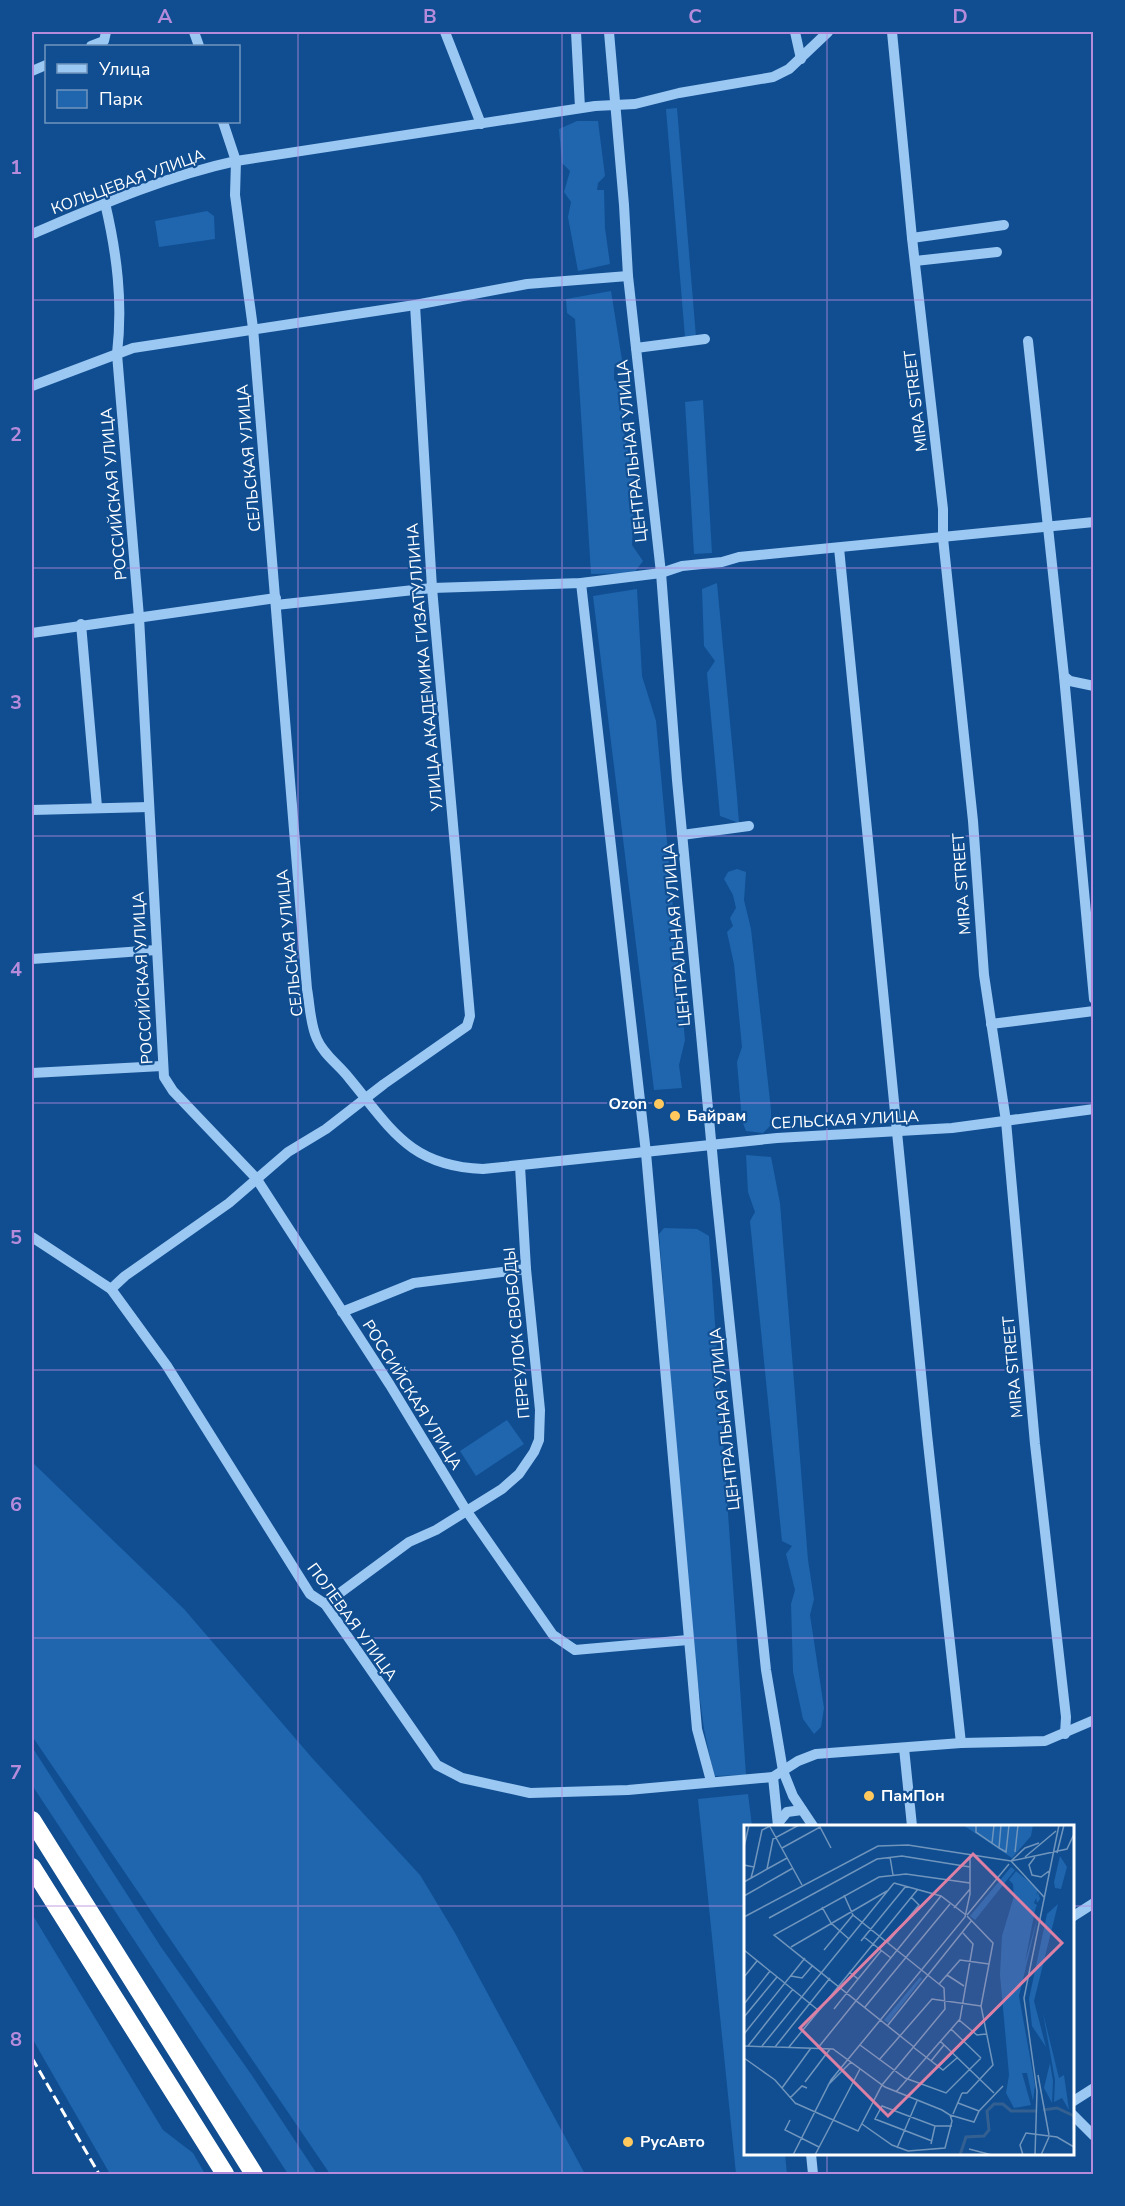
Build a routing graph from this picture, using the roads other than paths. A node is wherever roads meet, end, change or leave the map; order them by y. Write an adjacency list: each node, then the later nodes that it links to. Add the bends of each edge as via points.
1 (446, 32): 13 (street)
2 (576, 32): 11 (street)
3 (609, 32): 10 (street, ЦЕНТРАЛЬНАЯ УЛИЦА)
4 (795, 32): 9 (street)
5 (828, 32): 9 (street, КОЛЬЦЕВАЯ УЛИЦА)
6 (892, 32): 18 (street, MIRA STREET)
7 (105, 36): 8 (street)
8 (92, 45)
9 (801, 59): 10 (street, КОЛЬЦЕВАЯ УЛИЦА, via 773,77)
10 (615, 105): 11 (street, КОЛЬЦЕВАЯ УЛИЦА); 21 (street, ЦЕНТРАЛЬНАЯ УЛИЦА)
11 (580, 108): 13 (street, КОЛЬЦЕВАЯ УЛИЦА)
12 (223, 123): 14 (street, СЕЛЬСКАЯ УЛИЦА)
13 (481, 124): 14 (street, КОЛЬЦЕВАЯ УЛИЦА)
14 (236, 161): 15 (street, КОЛЬЦЕВАЯ УЛИЦА, via 204,168); 23 (street, СЕЛЬСКАЯ УЛИЦА, via 235,195)
15 (105, 203): 17 (street, КОЛЬЦЕВАЯ УЛИЦА); 27 (street, РОССИЙСКАЯ УЛИЦА, via 116,245 122,315)
16 (1004, 225): 18 (street)
17 (32, 234)
18 (912, 238): 20 (street, MIRA STREET)
19 (997, 252): 20 (street)
20 (915, 261): 31 (street, MIRA STREET)
21 (628, 276): 22 (street, via 527,284); 26 (street, ЦЕНТРАЛЬНАЯ УЛИЦА)
22 (415, 305): 23 (street); 35 (street, УЛИЦА АКАДЕМИКА ГИЗАТУЛЛИНА)
23 (253, 328): 27 (street); 36 (street, СЕЛЬСКАЯ УЛИЦА)
24 (705, 339): 26 (street)
25 (1028, 341): 30 (street)
26 (636, 348): 33 (street, ЦЕНТРАЛЬНАЯ УЛИЦА)
27 (117, 354): 28 (street); 37 (street, РОССИЙСКАЯ УЛИЦА)
28 (32, 386)
29 (1094, 522): 30 (street)
30 (1046, 527): 31 (street); 40 (street)
31 (943, 538): 32 (street); 51 (street, MIRA STREET)
32 (839, 548): 33 (street, via 739,557); 57 (street)
33 (661, 573): 34 (street); 46 (street, ЦЕНТРАЛЬНАЯ УЛИЦА)
34 (581, 583): 35 (street); 59 (street)
35 (432, 588): 36 (street); 54 (street, УЛИЦА АКАДЕМИКА ГИЗАТУЛЛИНА, via 469,1005 467,1026)
36 (276, 601): 37 (street); 54 (street, СЕЛЬСКАЯ УЛИЦА, via 307,989 314,1032 320,1046)
37 (138, 617): 38 (street); 43 (street, РОССИЙСКАЯ УЛИЦА)
38 (81, 624): 39 (street); 42 (street)
39 (32, 633)
40 (1064, 676): 41 (street); 49 (street)
41 (1094, 686)
42 (97, 807): 43 (street); 44 (street)
43 (149, 807): 47 (street, РОССИЙСКАЯ УЛИЦА)
44 (32, 810)
45 (749, 826): 46 (street)
46 (682, 835): 58 (street, ЦЕНТРАЛЬНАЯ УЛИЦА)
47 (156, 950): 48 (street); 52 (street, РОССИЙСКАЯ УЛИЦА)
48 (32, 959)
49 (1094, 999)
50 (1094, 1011): 51 (street)
51 (991, 1024): 56 (street, MIRA STREET)
52 (162, 1066): 53 (street); 61 (street, РОССИЙСКАЯ УЛИЦА, via 173,1091)
53 (32, 1073)
54 (366, 1099): 60 (street, СЕЛЬСКАЯ УЛИЦА, via 401,1138 435,1162 461,1168); 61 (street)
55 (1094, 1109): 56 (street, СЕЛЬСКАЯ УЛИЦА)
56 (1006, 1121): 57 (street, СЕЛЬСКАЯ УЛИЦА); 70 (street, MIRA STREET)
57 (898, 1132): 58 (street, СЕЛЬСКАЯ УЛИЦА, via 777,1138); 71 (street)
58 (711, 1147): 59 (street, СЕЛЬСКАЯ УЛИЦА); 73 (street, ЦЕНТРАЛЬНАЯ УЛИЦА)
59 (646, 1153): 60 (street, СЕЛЬСКАЯ УЛИЦА); 68 (street)
60 (520, 1166): 63 (street, ПЕРЕУЛОК СВОБОДЫ)
61 (256, 1178): 64 (street, via 229,1203); 65 (street, РОССИЙСКАЯ УЛИЦА)
62 (32, 1236): 64 (street, ПОЛЕВАЯ УЛИЦА)
63 (526, 1269): 65 (street, via 414,1283); 66 (street, ПЕРЕУЛОК СВОБОДЫ, via 540,1410 539,1440 519,1474)
64 (111, 1289): 67 (street, ПОЛЕВАЯ УЛИЦА, via 167,1365 310,1594)
65 (342, 1312): 66 (street, РОССИЙСКАЯ УЛИЦА)
66 (466, 1510): 67 (street, ПЕРЕУЛОК СВОБОДЫ, via 409,1542); 68 (street, РОССИЙСКАЯ УЛИЦА, via 553,1635 575,1650)
67 (325, 1605): 74 (street, ПОЛЕВАЯ УЛИЦА, via 437,1765 462,1778 530,1793 628,1790)
68 (688, 1640): 74 (street, via 697,1729)
69 (1094, 1720): 70 (street)
70 (1065, 1734): 71 (street, via 1046,1741)
71 (961, 1743): 72 (street)
72 (904, 1748): 73 (street, via 816,1754); 79 (street)
73 (778, 1774): 74 (street, ПОЛЕВАЯ УЛИЦА); 75 (street, ЦЕНТРАЛЬНАЯ УЛИЦА); 77 (street)
74 (711, 1781)
75 (802, 1810): 77 (street, via 787,1812); 78 (street, ЦЕНТРАЛЬНАЯ УЛИЦА)
76 (32, 1820): 89 (highway)
77 (778, 1825)
78 (812, 1825)
79 (912, 1825)
80 (32, 1867): 88 (highway)
81 (1094, 1903): 82 (street)
82 (1074, 1916)
83 (1094, 2088): 84 (street)
84 (1074, 2101)
85 (1074, 2116): 86 (street)
86 (1094, 2136)
87 (811, 2155): 90 (street)
88 (225, 2175)
89 (254, 2175)
90 (813, 2175)

